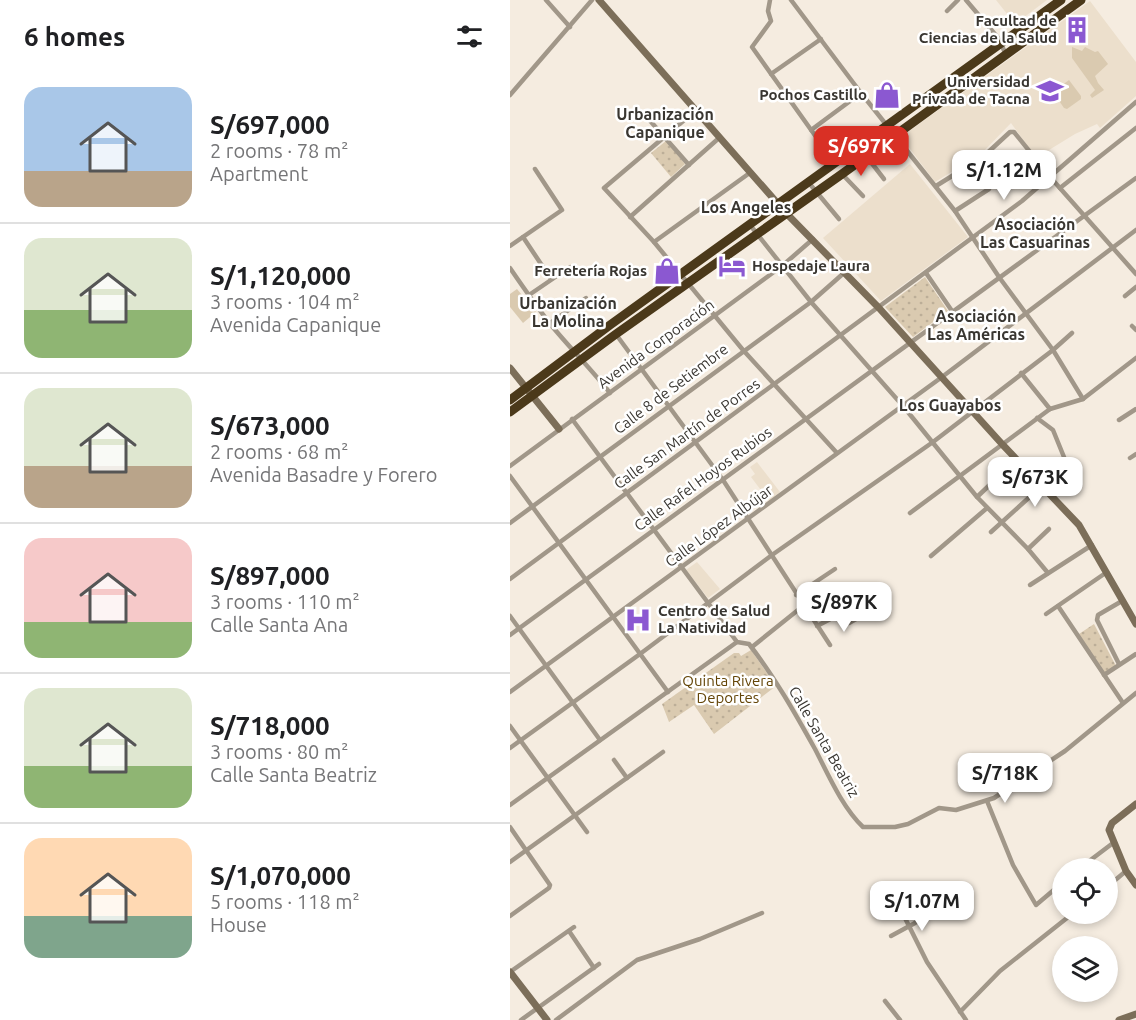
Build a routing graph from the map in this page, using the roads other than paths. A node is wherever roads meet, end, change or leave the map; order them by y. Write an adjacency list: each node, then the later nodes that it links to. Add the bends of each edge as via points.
1 (546, 0): 11 (street)
2 (592, 0): 11 (street)
3 (599, 0): 20 (street)
4 (770, 0): 15 (street, via 771,21 752,47)
5 (791, 0): 12 (street)
6 (958, 0): 10 (street)
7 (966, 0): 13 (street)
8 (1061, 0): 13 (highway)
9 (1081, 0): 14 (highway)
10 (946, 11)
11 (570, 27): 17 (street)
12 (821, 39): 15 (street); 16 (street)
13 (1002, 43): 14 (street); 23 (highway)
14 (1006, 55): 26 (highway)
15 (771, 74): 25 (street)
16 (861, 93): 23 (street); 25 (street)
17 (510, 94)
18 (1136, 102): 19 (street, Calle San Martín de Porres)
19 (1130, 108): 21 (street); 37 (street, Calle San Martín de Porres)
20 (695, 111): 27 (street); 28 (street)
21 (1136, 113)
22 (645, 116): 27 (street)
23 (887, 126): 26 (street); 29 (highway)
24 (1136, 128): 43 (street)
25 (812, 130): 31 (street)
26 (895, 134): 30 (highway); 41 (street)
27 (665, 137): 33 (street); 50 (street, via 604,188)
28 (719, 138): 33 (street); 35 (street)
29 (848, 155): 31 (highway); 32 (highway)
30 (866, 156): 32 (highway); 39 (street)
31 (835, 164): 40 (highway)
32 (855, 164): 36 (highway)
33 (689, 165): 50 (street)
34 (535, 169): 54 (street, via 561,210)
35 (751, 172): 46 (street); 57 (street)
36 (842, 174): 44 (highway); 45 (street)
37 (1051, 178): 41 (street, via 1010,132 984,156); 43 (street); 55 (street, Calle San Martín de Porres)
38 (1136, 178): 49 (street, Calle Rafel Hoyos Rubios)
39 (884, 179)
40 (808, 183): 44 (street); 46 (highway)
41 (936, 186): 47 (street)
42 (989, 189): 47 (street)
43 (1060, 189): 49 (street)
44 (816, 192): 48 (highway); 51 (street)
45 (863, 196)
46 (779, 205): 48 (street); 52 (highway)
47 (955, 211): 55 (street)
48 (786, 213): 52 (highway); 56 (street)
49 (1084, 215): 59 (street); 66 (street, Calle Rafel Hoyos Rubios)
50 (630, 217): 57 (street)
51 (840, 219)
52 (753, 229): 60 (street); 68 (highway)
53 (1136, 230): 59 (street, Calle López Albújar)
54 (523, 237): 58 (street); 67 (street)
55 (974, 238): 64 (street, Calle San Martín de Porres); 66 (street)
56 (813, 239): 60 (street, Avenida Corporación); 63 (street)
57 (654, 242): 68 (street)
58 (510, 246)
59 (1113, 248): 65 (street); 76 (street, Calle López Albújar)
60 (782, 266): 73 (street); 77 (street, Avenida Corporación)
61 (570, 267): 67 (street)
62 (510, 268): 70 (street)
63 (845, 272): 73 (street, Calle 8 de Setiembre); 74 (street)
64 (926, 273): 74 (street, Calle San Martín de Porres); 75 (street)
65 (1136, 274)
66 (999, 277): 75 (street, Calle Rafel Hoyos Rubios); 76 (street)
67 (551, 279): 70 (street)
68 (684, 279): 77 (street); 79 (highway)
69 (1136, 287): 71 (street)
70 (529, 295): 78 (street)
71 (1125, 296)
72 (586, 298): 78 (street)
73 (811, 302): 81 (street); 83 (street, Calle 8 de Setiembre)
74 (879, 308): 81 (street, Calle San Martín de Porres); 82 (street)
75 (952, 311): 82 (street, Calle Rafel Hoyos Rubios)
76 (1026, 314): 84 (street); 92 (street, Calle López Albújar)
77 (713, 316): 83 (street); 89 (street, Avenida Corporación)
78 (550, 323): 85 (street)
79 (613, 329): 85 (highway); 87 (highway); 89 (street)
80 (1072, 333): 84 (street)
81 (841, 336): 90 (street); 93 (street, Calle San Martín de Porres)
82 (910, 342): 90 (street, Calle Rafel Hoyos Rubios); 92 (street)
83 (743, 350): 93 (street); 98 (street, Calle 8 de Setiembre)
84 (1053, 350): 91 (street); 96 (street)
85 (574, 352): 87 (street); 94 (highway)
86 (1136, 358): 96 (street)
87 (582, 359): 94 (highway); 95 (street)
88 (510, 368): 94 (street)
89 (643, 369): 95 (street, Avenida Corporación); 98 (street)
90 (871, 371): 99 (street); 106 (street, Calle Rafel Hoyos Rubios)
91 (1021, 373): 100 (street); 102 (street)
92 (942, 377): 99 (street, Calle López Albújar); 102 (street)
93 (775, 384): 106 (street); 109 (street, Calle San Martín de Porres)
94 (530, 391): 97 (highway); 103 (highway); 108 (street)
95 (610, 393): 105 (street, Avenida Corporación)
96 (1083, 399): 100 (street)
97 (510, 400)
98 (669, 406): 109 (street); 114 (street, Calle 8 de Setiembre)
99 (903, 406): 110 (street); 112 (street, Calle López Albújar)
100 (1050, 409): 104 (street)
101 (1136, 409): 107 (street)
102 (972, 411): 110 (street); 111 (street)
103 (510, 412)
104 (1037, 418): 111 (street); 121 (street, via 1053,430 1066,462)
105 (572, 419): 108 (street, Avenida Corporación); 114 (street)
106 (806, 419): 112 (street); 120 (street, Calle Rafel Hoyos Rubios)
107 (1119, 420)
108 (559, 429): 116 (street, Avenida Corporación)
109 (696, 442): 120 (street); 122 (street, Calle San Martín de Porres)
110 (933, 442): 117 (street); 136 (street)
111 (1002, 444): 117 (street); 121 (street)
112 (837, 453): 127 (street, Calle López Albújar)
113 (1136, 454): 115 (street)
114 (600, 457): 122 (street); 124 (street, Calle 8 de Setiembre)
115 (1130, 458)
116 (510, 466)
117 (959, 475): 123 (street); 126 (street)
118 (1000, 475): 123 (street)
119 (510, 476): 124 (street)
120 (723, 480): 127 (street); 131 (street, Calle Rafel Hoyos Rubios)
121 (1043, 486): 128 (street); 134 (street)
122 (627, 493): 131 (street); 133 (street, Calle San Martín de Porres)
123 (977, 496): 125 (street)
124 (533, 507): 129 (street, Calle 8 de Setiembre); 133 (street)
125 (987, 508): 128 (street); 137 (street)
126 (910, 513)
127 (750, 519): 136 (street); 138 (street, Calle López Albújar)
128 (1002, 522): 132 (street); 135 (street)
129 (510, 523)
130 (1049, 529): 135 (street)
131 (655, 530): 138 (street); 143 (street, Calle Rafel Hoyos Rubios)
132 (992, 532)
133 (559, 543): 142 (street, Calle San Martín de Porres); 143 (street)
134 (1092, 545): 140 (street); 141 (street)
135 (1028, 549): 141 (street)
136 (772, 555): 145 (street); 147 (street)
137 (931, 556)
138 (682, 568): 147 (street); 153 (street, Calle López Albújar)
139 (835, 569): 145 (street)
140 (1107, 572): 146 (street); 149 (street)
141 (1048, 573): 144 (street)
142 (510, 579)
143 (587, 579): 153 (street); 156 (street, Calle Rafel Hoyos Rubios)
144 (1030, 585)
145 (796, 595): 148 (street)
146 (1122, 601): 154 (street); 163 (street, via 1098,615 1097,620)
147 (708, 604): 158 (street); 161 (street)
148 (803, 606): 155 (street); 160 (street)
149 (1058, 606): 150 (street); 165 (street)
150 (1046, 614)
151 (863, 615): 155 (street, via 849,623 844,616 836,616)
152 (510, 616): 156 (street)
153 (614, 617): 161 (street); 164 (street, Calle López Albújar)
154 (1136, 624)
155 (817, 626): 159 (street)
156 (519, 628): 157 (street, Calle Rafel Hoyos Rubios); 164 (street)
157 (510, 635)
158 (737, 642): 160 (street); 167 (street)
159 (830, 645)
160 (752, 647): 179 (street, Calle Santa Beatriz, via 837,791 863,827 895,827 939,808 956,810)
161 (640, 654): 167 (street); 169 (street)
162 (1136, 654): 163 (street)
163 (1119, 664): 165 (street)
164 (545, 666): 166 (street, Calle López Albújar); 169 (street)
165 (1104, 675): 170 (street)
166 (510, 692)
167 (669, 692): 173 (street)
168 (1136, 693): 170 (street)
169 (573, 703): 172 (street); 173 (street)
170 (1123, 703): 179 (street, via 1065,752)
171 (510, 726): 172 (street)
172 (520, 740): 174 (street); 177 (street)
173 (600, 740): 177 (street)
174 (510, 748)
175 (663, 752): 178 (street)
176 (614, 760): 178 (street)
177 (548, 778): 181 (street); 182 (street)
178 (627, 778): 182 (street)
179 (987, 801): 192 (street, via 1008,855 1036,905)
180 (1136, 804): 185 (street, via 1109,826)
181 (510, 805)
182 (575, 815): 184 (street); 186 (street)
183 (510, 827): 186 (street)
184 (587, 832)
185 (1113, 843): 187 (street); 189 (street)
186 (526, 851): 188 (street); 196 (street, via 550,885)
187 (1093, 858)
188 (510, 862)
189 (1126, 871): 190 (street); 191 (street)
190 (1118, 877)
191 (1136, 885)
192 (1052, 891)
193 (938, 905): 198 (street)
194 (762, 913): 209 (street, via 638,960)
195 (903, 914): 198 (street)
196 (510, 916)
197 (1059, 924): 205 (street, via 1000,970)
198 (909, 926): 199 (street); 205 (street)
199 (891, 936)
200 (600, 964): 201 (street)
201 (594, 968): 202 (street, via 571,929); 204 (street)
202 (510, 972): 204 (street)
203 (885, 1001): 210 (street)
204 (538, 1008): 207 (street); 208 (street)
205 (960, 1012): 211 (street)
206 (1136, 1014): 212 (street)
207 (521, 1020)
208 (547, 1020)
209 (556, 1020)
210 (900, 1020)
211 (966, 1020)
212 (1119, 1020)

